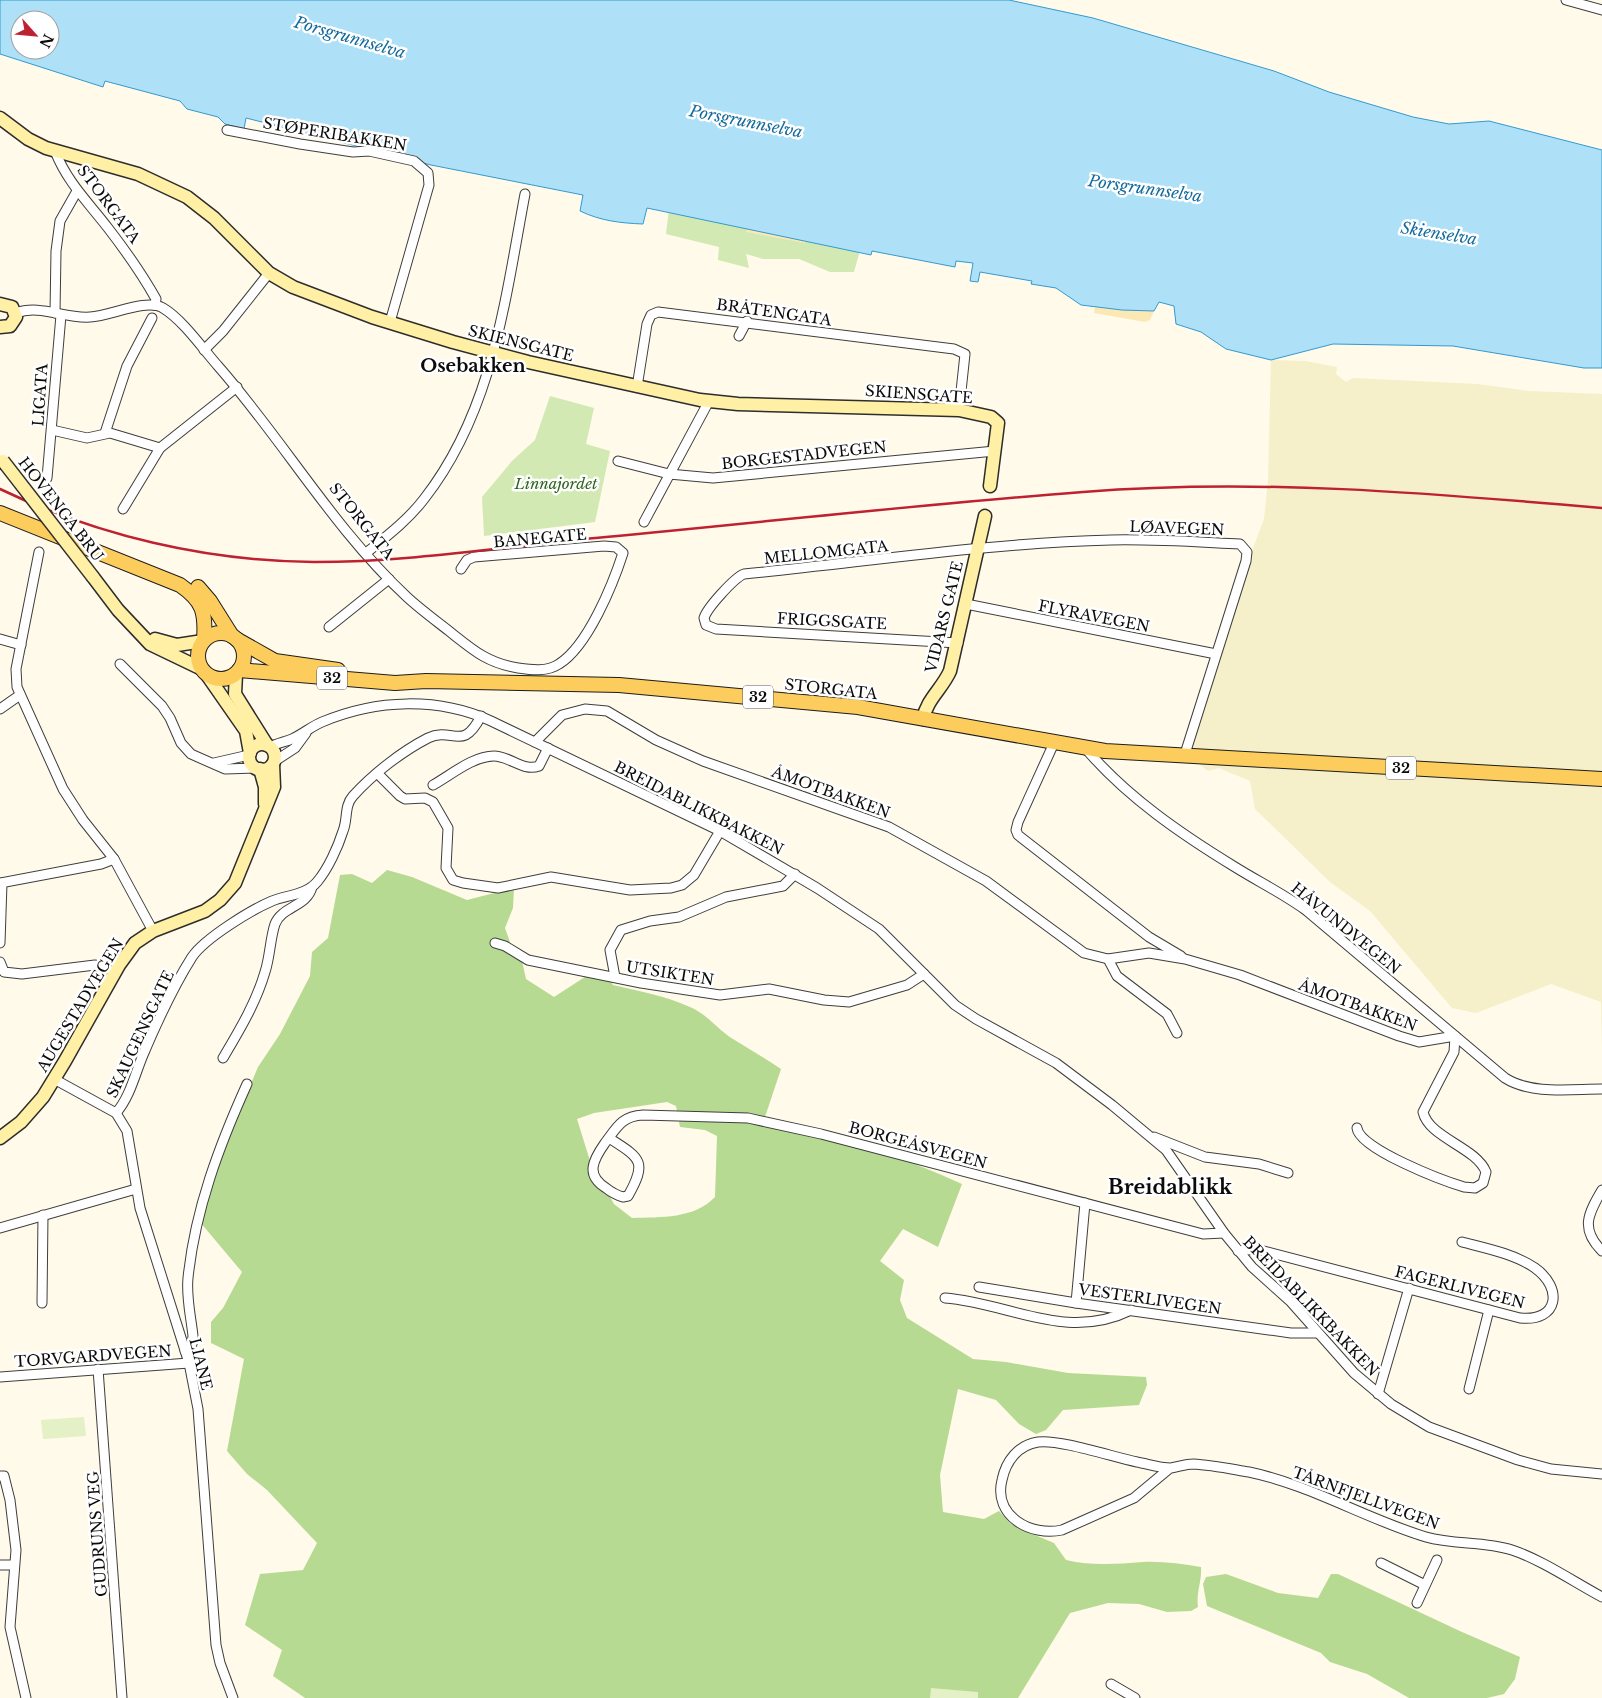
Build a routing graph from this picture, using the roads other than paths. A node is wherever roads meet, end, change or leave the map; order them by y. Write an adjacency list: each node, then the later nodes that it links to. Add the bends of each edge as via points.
1 (1566, 0): 2 (street)
2 (1588, 3): 3 (street)
3 (1602, 10)
4 (0, 118): 6 (street, via 28,140)
5 (228, 130): 15 (street, STØPERIBAKKEN, via 309,145 378,153 414,161 428,172 429,186)
6 (55, 151): 7 (street, STORGATA, via 63,171); 9 (street, SKIENSGATE, via 138,174 187,197 214,218)
7 (77, 191): 11 (street, STORGATA, via 103,221 156,298); 13 (street, LIGATA, via 60,221 56,251)
8 (525, 194): 20 (street)
9 (269, 274): 15 (street, SKIENSGATE, via 322,300); 19 (street)
10 (0, 304): 12 (street, via 9,305)
11 (156, 305): 13 (street, via 99,316); 19 (street, STORGATA, via 183,326)
12 (16, 313): 13 (street, via 33,310); 17 (street, via 10,326)
13 (58, 314): 25 (street, LIGATA)
14 (152, 318): 26 (street, via 127,366)
15 (390, 322): 20 (street, SKIENSGATE)
16 (747, 322): 18 (street); 22 (street, BRÅTENGATA, via 658,312 651,316); 24 (street, BRÅTENGATA, via 954,349 965,354)
17 (0, 327)
18 (739, 336)
19 (204, 350): 21 (street, STORGATA)
20 (493, 354): 22 (street, SKIENSGATE); 40 (street, via 474,412 450,462 409,516)
21 (237, 387): 27 (street); 40 (street, STORGATA)
22 (636, 387): 23 (street, SKIENSGATE)
23 (709, 401): 24 (street, SKIENSGATE); 31 (street)
24 (959, 410): 28 (street, SKIENSGATE, via 995,419 998,423)
25 (52, 430): 26 (street, via 87,438); 32 (street, LIGATA)
26 (105, 433): 27 (street)
27 (160, 448): 34 (street)
28 (995, 450): 31 (street, BORGESTADVEGEN, via 733,478); 33 (street)
29 (2, 458): 47 (street, HOVENGA BRU, bridge, via 118,610)
30 (618, 461): 31 (street, BORGESTADVEGEN)
31 (669, 474): 37 (street)
32 (47, 478)
33 (990, 486)
34 (124, 509)
35 (0, 513): 41 (main road, 32)
36 (985, 516): 38 (street, VIDARS GATE)
37 (644, 522)
38 (978, 548): 44 (street, VIDARS GATE); 45 (street, MELLOMGATA, via 744,574 705,614); 53 (street, LØAVEGEN, via 1111,540 1240,544 1247,552 1246,561)
39 (39, 552): 52 (street)
40 (366, 553): 43 (street, STORGATA)
41 (109, 555): 48 (main road, 32, via 175,572 188,579 206,596); 50 (main road, 32, via 170,579 191,592 202,608)
42 (462, 569): 55 (street, BANEGATE, via 467,560 474,557 604,546 616,547 623,553 595,618 570,655)
43 (389, 579): 46 (street); 55 (street, STORGATA, via 422,610 486,660 538,670)
44 (966, 604): 51 (street, VIDARS GATE); 53 (street, FLYRAVEGEN)
45 (706, 625): 51 (street, FRIGGSGATE, via 716,629)
46 (329, 627)
47 (140, 631): 50 (street, via 171,644 184,645); 56 (street, HOVENGA BRU, via 150,644)
48 (234, 637): 50 (main road, via 221,632); 57 (main road, 32, via 244,653); 58 (main road, STORGATA / 32, via 267,657 284,663)
49 (0, 640): 52 (street)
50 (204, 640): 56 (main road, 32, via 198,654)
51 (958, 643): 62 (street, VIDARS GATE, via 944,685 930,699)
52 (20, 645): 59 (street, via 15,678)
53 (1216, 654): 70 (street, LØAVEGEN)
54 (120, 664): 72 (street, via 162,706 184,749)
55 (560, 664)
56 (204, 672): 57 (main road, 32, via 222,679); 69 (street, via 246,731)
57 (238, 672): 58 (main road, STORGATA / 32, via 395,683); 66 (street, via 235,694)
58 (426, 681): 62 (main road, STORGATA / 32, via 627,685 858,707)
59 (20, 694): 60 (street); 79 (street, via 71,803)
60 (0, 708)
61 (481, 716): 63 (street, BREIDABLIKKBAKKEN, via 437,704 404,704 346,714); 64 (street, BREIDABLIKKBAKKEN); 74 (street, via 467,735 458,738 443,734 430,737)
62 (923, 719): 65 (main road, STORGATA / 32)
63 (308, 730): 66 (street, BREIDABLIKKBAKKEN); 71 (street, BREIDABLIKKBAKKEN, via 295,748)
64 (534, 742): 67 (street, BREIDABLIKKBAKKEN); 86 (street, ÅMOTBAKKEN, via 562,715 585,709 607,711 656,740 703,760 882,824 986,880 1072,946 1084,953)
65 (1054, 743): 68 (main road, STORGATA / 32); 87 (street, via 1018,822 1018,835 1149,937)
66 (269, 746): 69 (street, via 256,746); 71 (street, via 275,753)
67 (548, 748): 76 (street, via 535,768 493,756 474,761); 78 (street, BREIDABLIKKBAKKEN)
68 (1086, 749): 70 (main road, STORGATA / 32); 93 (street, HÅVUNDVEGEN, via 1133,797 1217,856 1298,905)
69 (250, 754): 72 (street); 73 (street, via 250,761)
70 (1184, 757): 75 (main road, STORGATA / 32)
71 (274, 762): 73 (street, via 268,768); 77 (street, AUGESTADVEGEN, via 274,787)
72 (214, 764): 73 (street, via 226,770)
73 (258, 769): 77 (street, AUGESTADVEGEN, via 266,786)
74 (378, 774): 78 (street, via 405,799 425,798 433,802 448,828 446,868 453,880 462,883 498,888 551,877 630,890 671,888 682,885 694,875); 82 (street, via 349,800 344,830 325,870)
75 (1602, 779)
76 (433, 785)
77 (265, 812): 83 (street, AUGESTADVEGEN, via 240,874 228,892 205,911)
78 (720, 831): 80 (street, BREIDABLIKKBAKKEN)
79 (114, 859): 81 (street); 83 (street)
80 (795, 874): 90 (street, BREIDABLIKKBAKKEN, via 864,918 896,944); 91 (street, UTSIKTEN, via 783,886 726,897 679,918 650,921 621,930 610,950)
81 (1, 883): 84 (street)
82 (312, 887): 94 (street, via 308,896 281,914 275,924 265,974 240,1030); 98 (street, SKAUGENSGATE, via 273,901 199,947 156,1025 128,1094)
83 (153, 931): 95 (street, AUGESTADVEGEN, via 127,953)
84 (0, 943)
85 (495, 943): 91 (street, UTSIKTEN, via 528,960)
86 (1108, 959): 87 (street, ÅMOTBAKKEN, via 1149,953); 92 (street, via 1116,976 1167,1014)
87 (1185, 959): 93 (street, ÅMOTBAKKEN, via 1240,975 1419,1042)
88 (0, 962): 89 (street, via 4,972 22,974)
89 (94, 965)
90 (924, 974): 91 (street, UTSIKTEN, via 907,985 850,1002 769,989 708,994); 100 (street, BREIDABLIKKBAKKEN, via 955,1005 1056,1063)
91 (614, 977)
92 (1177, 1033)
93 (1455, 1036): 97 (street, HÅVUNDVEGEN, via 1498,1073 1518,1085 1549,1089); 99 (street, via 1454,1052 1423,1112 1437,1130 1479,1161 1486,1172 1483,1183 1475,1188 1464,1187 1399,1162 1362,1138)
94 (223, 1058)
95 (54, 1079): 98 (street); 101 (street, AUGESTADVEGEN, via 33,1109)
96 (247, 1084): 121 (street, via 221,1146 203,1201 188,1279 193,1336 192,1344)
97 (1602, 1089)
98 (116, 1113): 104 (street, LIANE, via 127,1131)
99 (1357, 1128)
100 (1151, 1136): 103 (street, via 1205,1157 1259,1164); 109 (street, BREIDABLIKKBAKKEN, via 1177,1164)
101 (0, 1138)
102 (609, 1138): 102 (street, BORGEÅSVEGEN, via 596,1156 592,1171 594,1178 618,1196 628,1196 639,1177 639,1166 632,1153); 106 (street, BORGEÅSVEGEN, via 624,1120 632,1116 748,1118)
103 (1288, 1173)
104 (136, 1189): 107 (street); 121 (street, LIANE, via 148,1238)
105 (1602, 1190): 112 (street, via 1592,1209 1588,1234)
106 (1085, 1203): 109 (street, BORGEÅSVEGEN, via 1203,1234); 117 (street)
107 (43, 1215): 108 (street); 116 (street)
108 (0, 1228)
109 (1224, 1233): 111 (street, BREIDABLIKKBAKKEN)
110 (1462, 1242): 119 (street, FAGERLIVEGEN, via 1536,1268 1551,1288 1552,1306 1541,1317 1520,1318)
111 (1238, 1250): 114 (street, FAGERLIVEGEN, via 1256,1249); 120 (street, BREIDABLIKKBAKKEN)
112 (1602, 1251)
113 (979, 1287): 117 (street, VESTERLIVEGEN)
114 (1409, 1288): 119 (street, FAGERLIVEGEN); 126 (street)
115 (945, 1298): 118 (street, via 980,1302 1034,1319 1069,1324 1120,1316)
116 (42, 1303)
117 (1076, 1303): 118 (street, VESTERLIVEGEN)
118 (1131, 1310): 120 (street, VESTERLIVEGEN, via 1292,1333)
119 (1489, 1310): 125 (street)
120 (1318, 1333): 126 (street, BREIDABLIKKBAKKEN)
121 (185, 1351): 122 (street, LIANE)
122 (189, 1362): 123 (street, TORVGARDVEGEN); 140 (street, LIANE, via 198,1409 216,1645)
123 (98, 1369): 124 (street, TORVGARDVEGEN); 139 (street, GUDRUNS VEG)
124 (0, 1377)
125 (1469, 1389)
126 (1378, 1394): 128 (street, BREIDABLIKKBAKKEN, via 1412,1419 1518,1460 1561,1470)
127 (1170, 1468): 127 (street, TÅRNFJELLVEGEN, via 1068,1445 1038,1442 1017,1450 1010,1459 1001,1482 1001,1498 1022,1526 1050,1533 1134,1498); 135 (street, TÅRNFJELLVEGEN, via 1190,1464 1251,1473 1309,1490 1426,1537 1511,1550)
128 (1602, 1474)
129 (2, 1476): 133 (street, via 15,1528)
130 (1437, 1560): 134 (street)
131 (1381, 1563): 134 (street)
132 (0, 1565): 133 (street)
133 (14, 1565): 138 (street, via 10,1627)
134 (1425, 1585): 136 (street)
135 (1602, 1597)
136 (1417, 1603)
137 (1111, 1684): 141 (street)
138 (26, 1698)
139 (122, 1698)
140 (233, 1698)
141 (1135, 1698)

